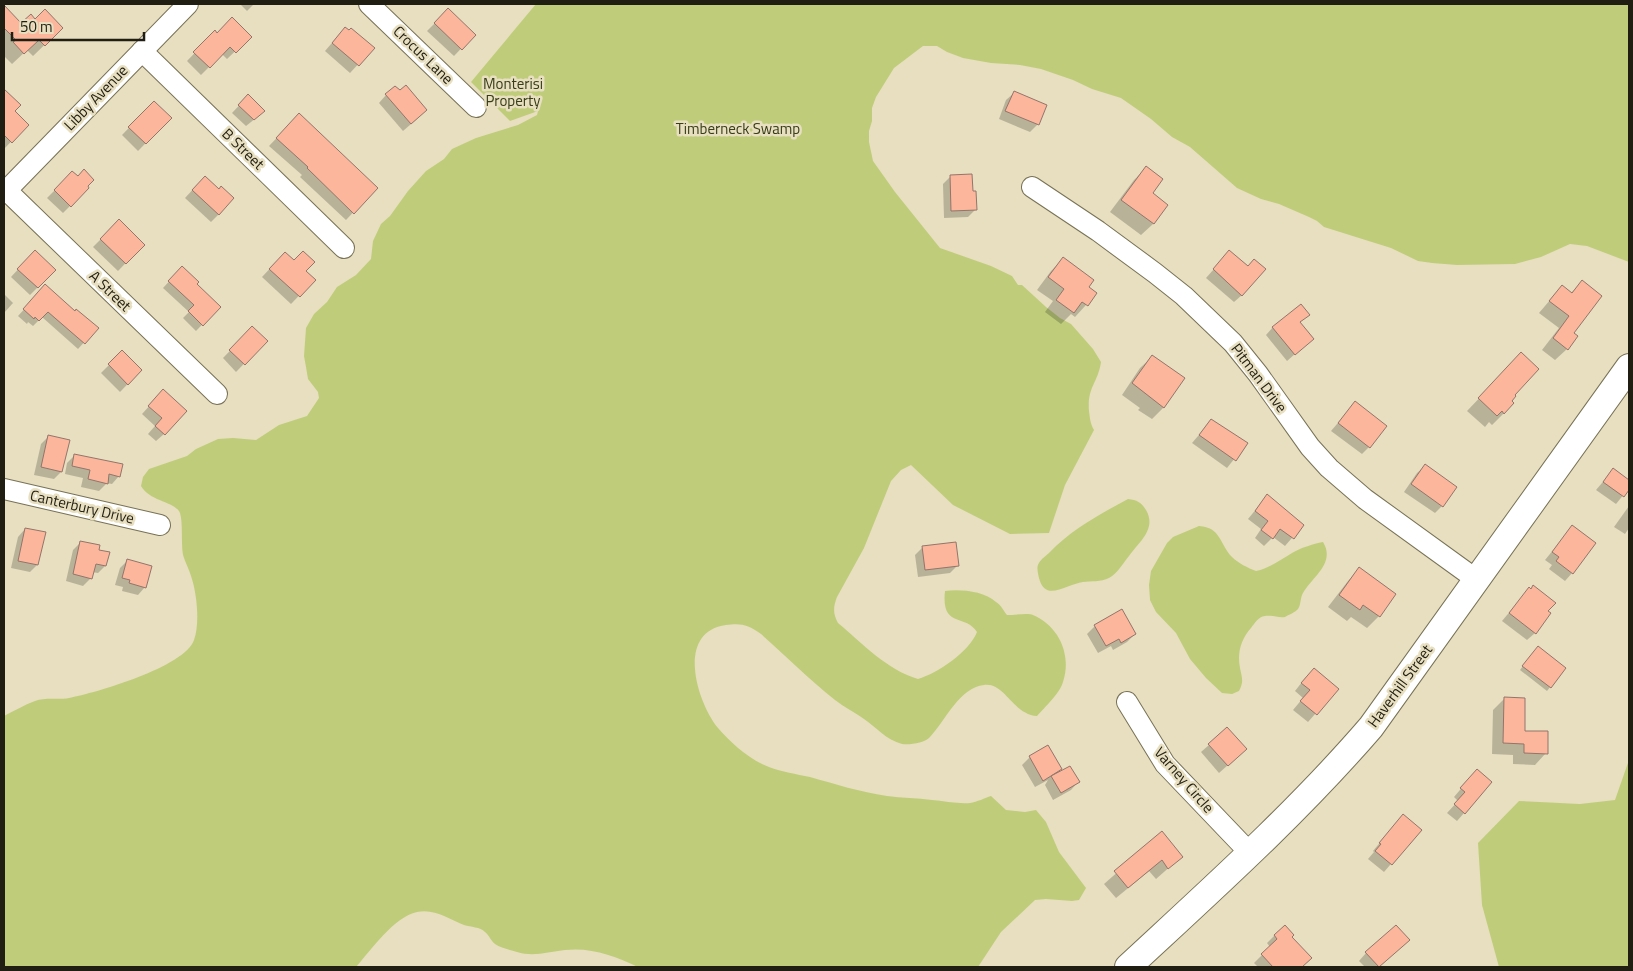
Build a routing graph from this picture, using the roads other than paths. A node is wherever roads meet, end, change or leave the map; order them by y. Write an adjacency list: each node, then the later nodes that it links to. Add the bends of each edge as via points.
1 (188, 4): 3 (street, Libby Avenue)
2 (369, 4): 4 (street, Crocus Lane)
3 (142, 51): 6 (street, Libby Avenue); 7 (street, B Street)
4 (476, 107)
5 (1032, 187): 12 (street, Pitman Drive, via 1156,272 1184,296 1233,343 1330,468 1365,499)
6 (5, 190): 9 (street, A Street)
7 (344, 248)
8 (1629, 367): 12 (street, Haverhill Street)
9 (216, 394)
10 (4, 489): 11 (street, Canterbury Drive)
11 (160, 525)
12 (1477, 580): 14 (street, Haverhill Street, via 1370,727 1339,764)
13 (1127, 702): 14 (street, Varney Circle, via 1166,764)
14 (1249, 852): 15 (street, Haverhill Street)
15 (1128, 967)

